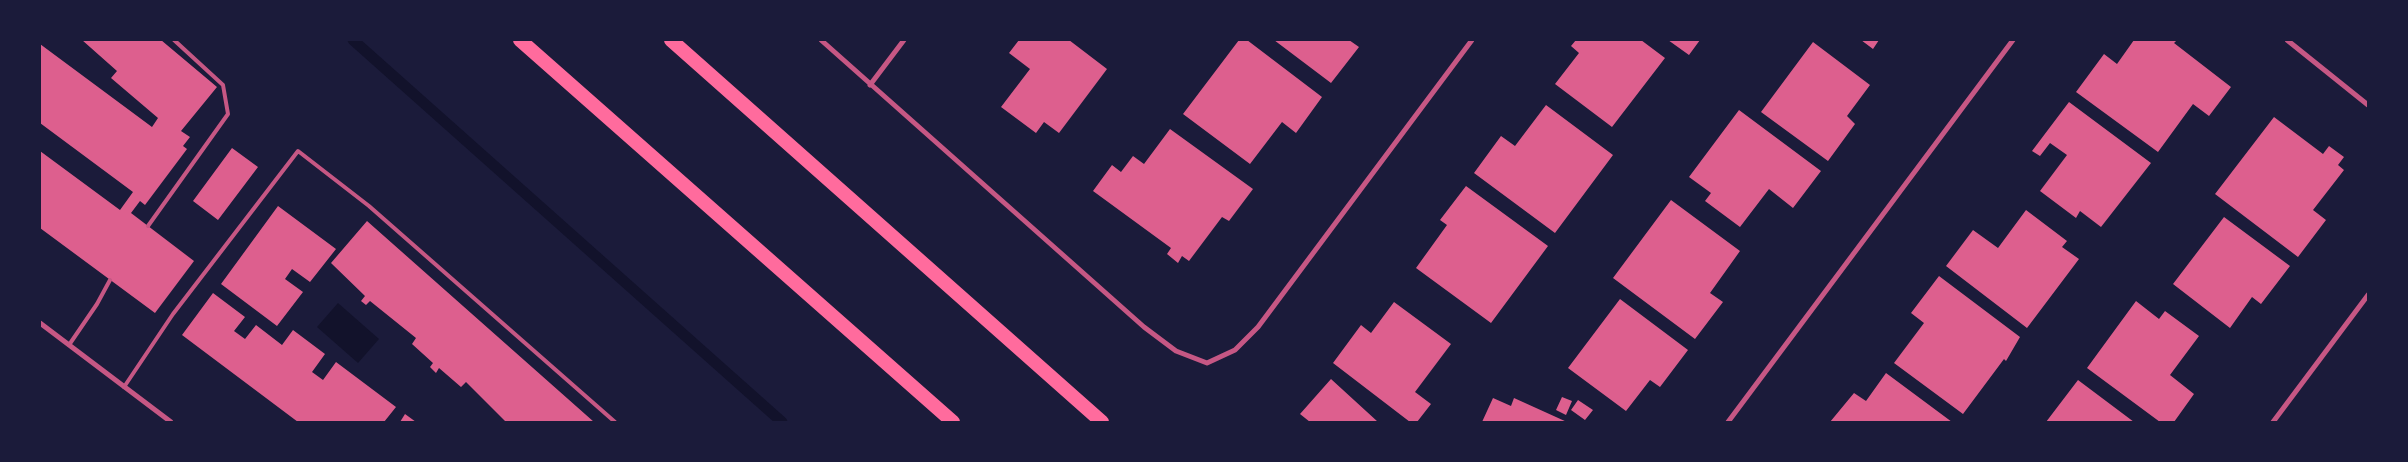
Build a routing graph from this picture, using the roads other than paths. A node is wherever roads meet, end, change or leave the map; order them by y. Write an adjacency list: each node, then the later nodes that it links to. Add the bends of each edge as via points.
1 (174, 40): 11 (lane, via 223,85 228,114)
2 (520, 40): 19 (highway)
3 (671, 40): 20 (highway)
4 (821, 40): 9 (street)
5 (904, 40): 9 (street)
6 (1472, 40): 9 (street, via 1258,327 1235,350 1207,363 1176,351 1144,327)
7 (2014, 40): 21 (street)
8 (2287, 40): 10 (street)
9 (870, 85)
10 (2368, 105)
11 (148, 226)
12 (110, 280): 15 (lane)
13 (2368, 295): 22 (street)
14 (40, 323): 15 (street)
15 (70, 345): 16 (street)
16 (124, 387): 17 (street); 18 (lane, via 173,314 298,151 369,206)
17 (171, 422)
18 (614, 422)
19 (953, 422)
20 (1102, 422)
21 (1728, 422)
22 (2274, 422)

